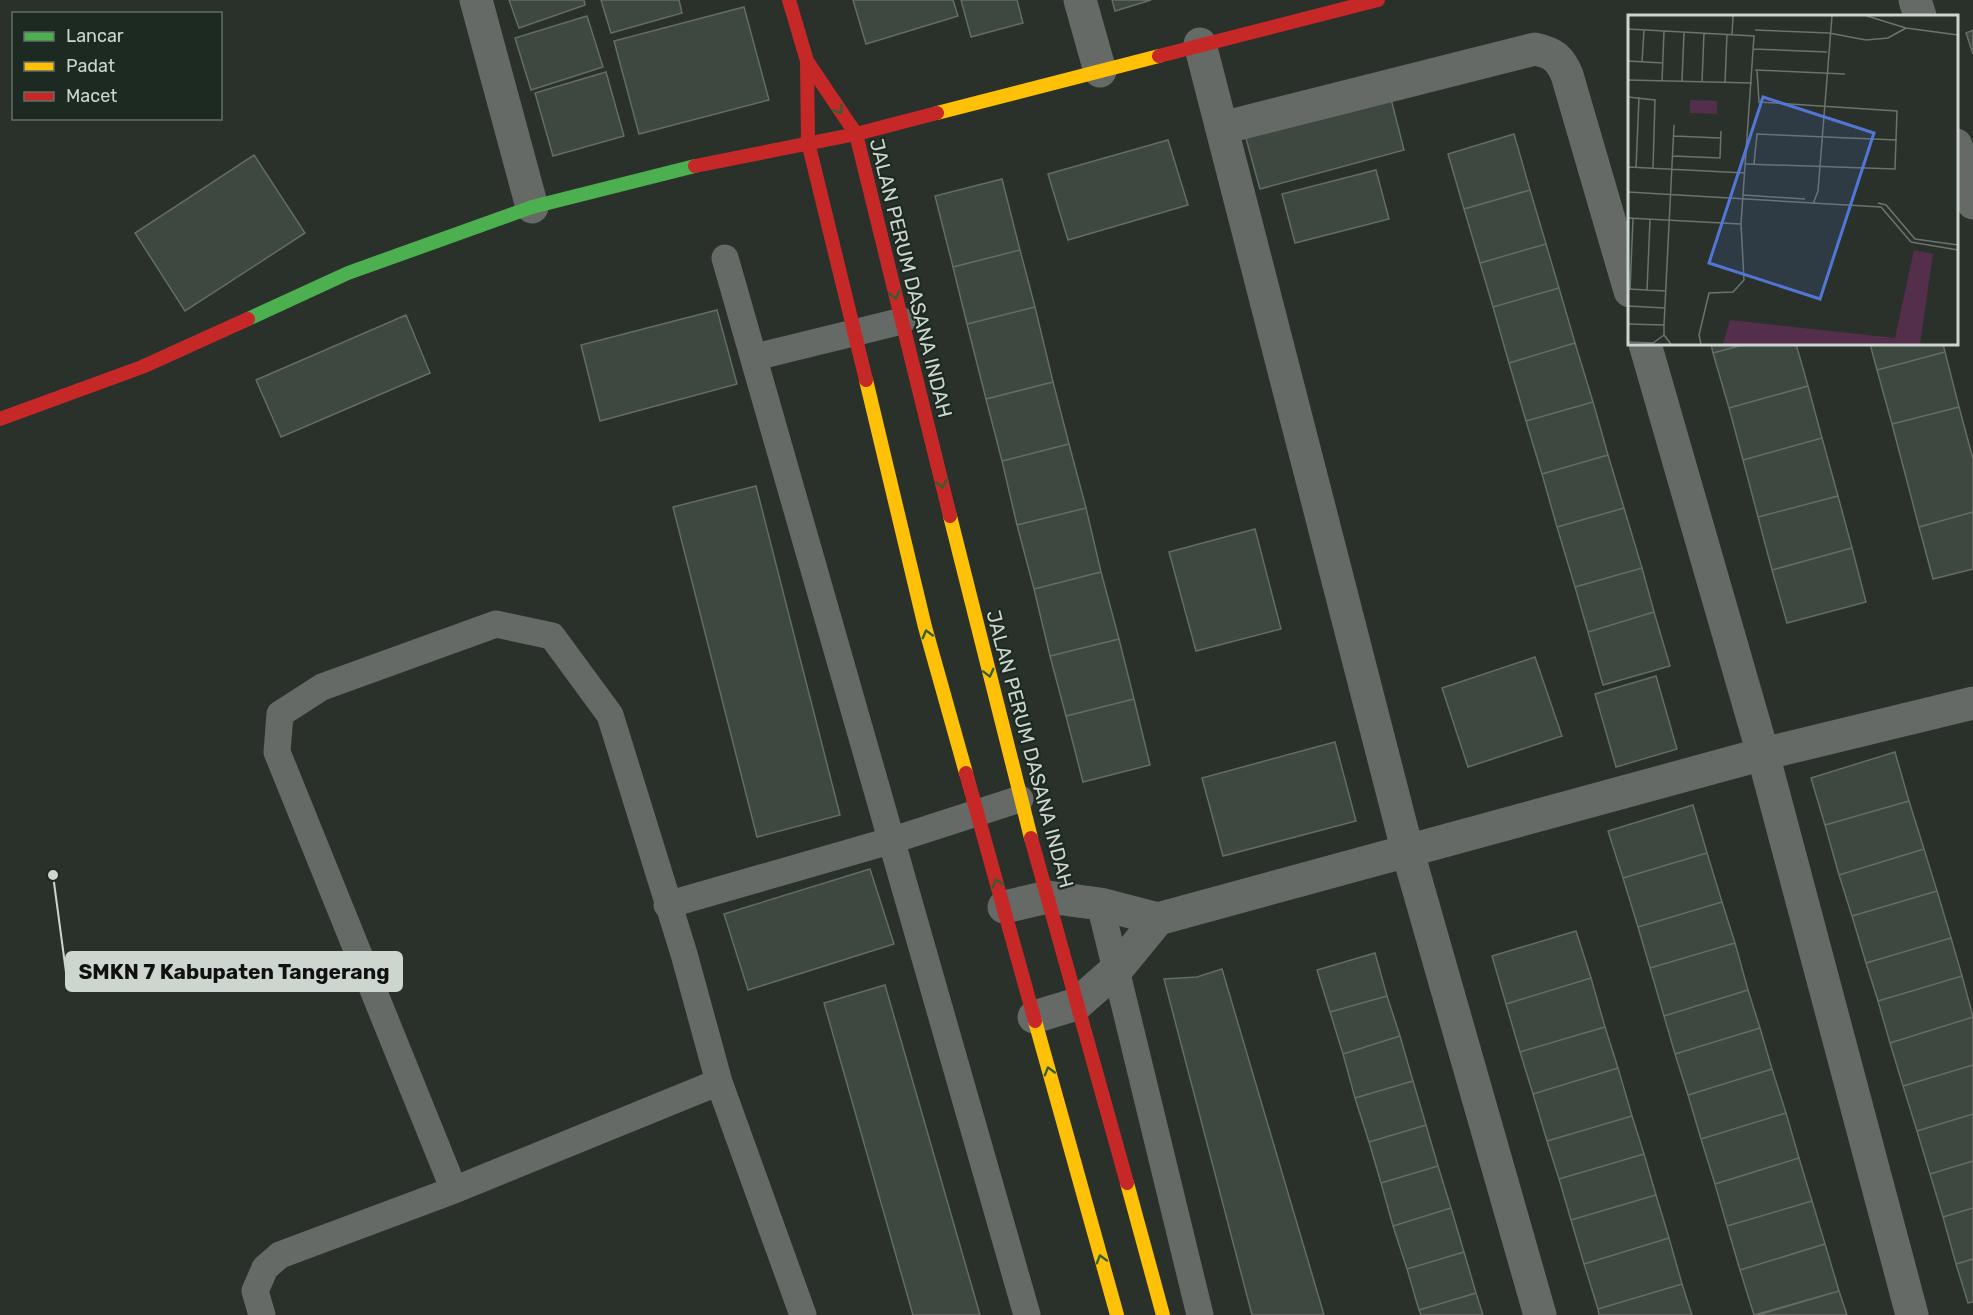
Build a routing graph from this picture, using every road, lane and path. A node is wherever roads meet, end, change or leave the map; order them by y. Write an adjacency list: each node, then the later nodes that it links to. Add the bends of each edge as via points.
1 (476, 0): 15 (street)
2 (789, 0): 8 (street)
3 (1080, 0): 9 (street)
4 (1378, 0): 7 (street)
5 (1915, 0): 6 (street)
6 (1920, 15)
7 (1200, 44): 9 (street); 10 (street)
8 (807, 61): 11 (street, JALAN PERUM DASANA INDAH, one-way to 11); 12 (street)
9 (1100, 71): 11 (street)
10 (1222, 128): 17 (street, via 1535,49 1550,52 1561,61 1568,75); 28 (street)
11 (856, 134): 12 (street); 18 (street, JALAN PERUM DASANA INDAH, one-way to 18)
12 (808, 142): 15 (street); 19 (street)
13 (1958, 152): 14 (street)
14 (1973, 203)
15 (532, 207): 22 (street, via 348,273 142,367)
16 (726, 258): 21 (lane)
17 (1628, 287)
18 (902, 321): 19 (lane); 25 (street, JALAN PERUM DASANA INDAH, one-way to 25)
19 (854, 333): 21 (lane); 26 (street, one-way to 19, via 925,627)
20 (1645, 345): 24 (street)
21 (755, 357): 27 (lane)
22 (0, 419)
23 (1973, 703): 24 (street)
24 (1763, 754): 28 (street); 46 (street)
25 (1020, 799): 26 (lane); 29 (street, JALAN PERUM DASANA INDAH)
26 (977, 813): 27 (lane); 32 (street, one-way to 26)
27 (893, 840): 31 (lane); 41 (lane)
28 (1407, 849): 33 (street); 45 (street)
29 (1048, 897): 30 (street); 32 (street); 35 (street, JALAN PERUM DASANA INDAH)
30 (1100, 904): 33 (street); 34 (lane)
31 (667, 905): 37 (lane); 38 (lane, via 610,715 552,636 496,624 322,687 280,714 277,752)
32 (1004, 907): 36 (street)
33 (1158, 919): 34 (street)
34 (1118, 968): 35 (street); 44 (lane)
35 (1077, 1004): 36 (street); 43 (street, JALAN PERUM DASANA INDAH)
36 (1034, 1017): 42 (street, one-way to 36)
37 (719, 1082): 38 (lane); 40 (lane)
38 (454, 1190): 39 (lane, via 280,1254 266,1268 255,1291)
39 (262, 1315)
40 (803, 1315)
41 (1027, 1315)
42 (1117, 1315)
43 (1163, 1315)
44 (1200, 1315)
45 (1540, 1315)
46 (1912, 1315)

